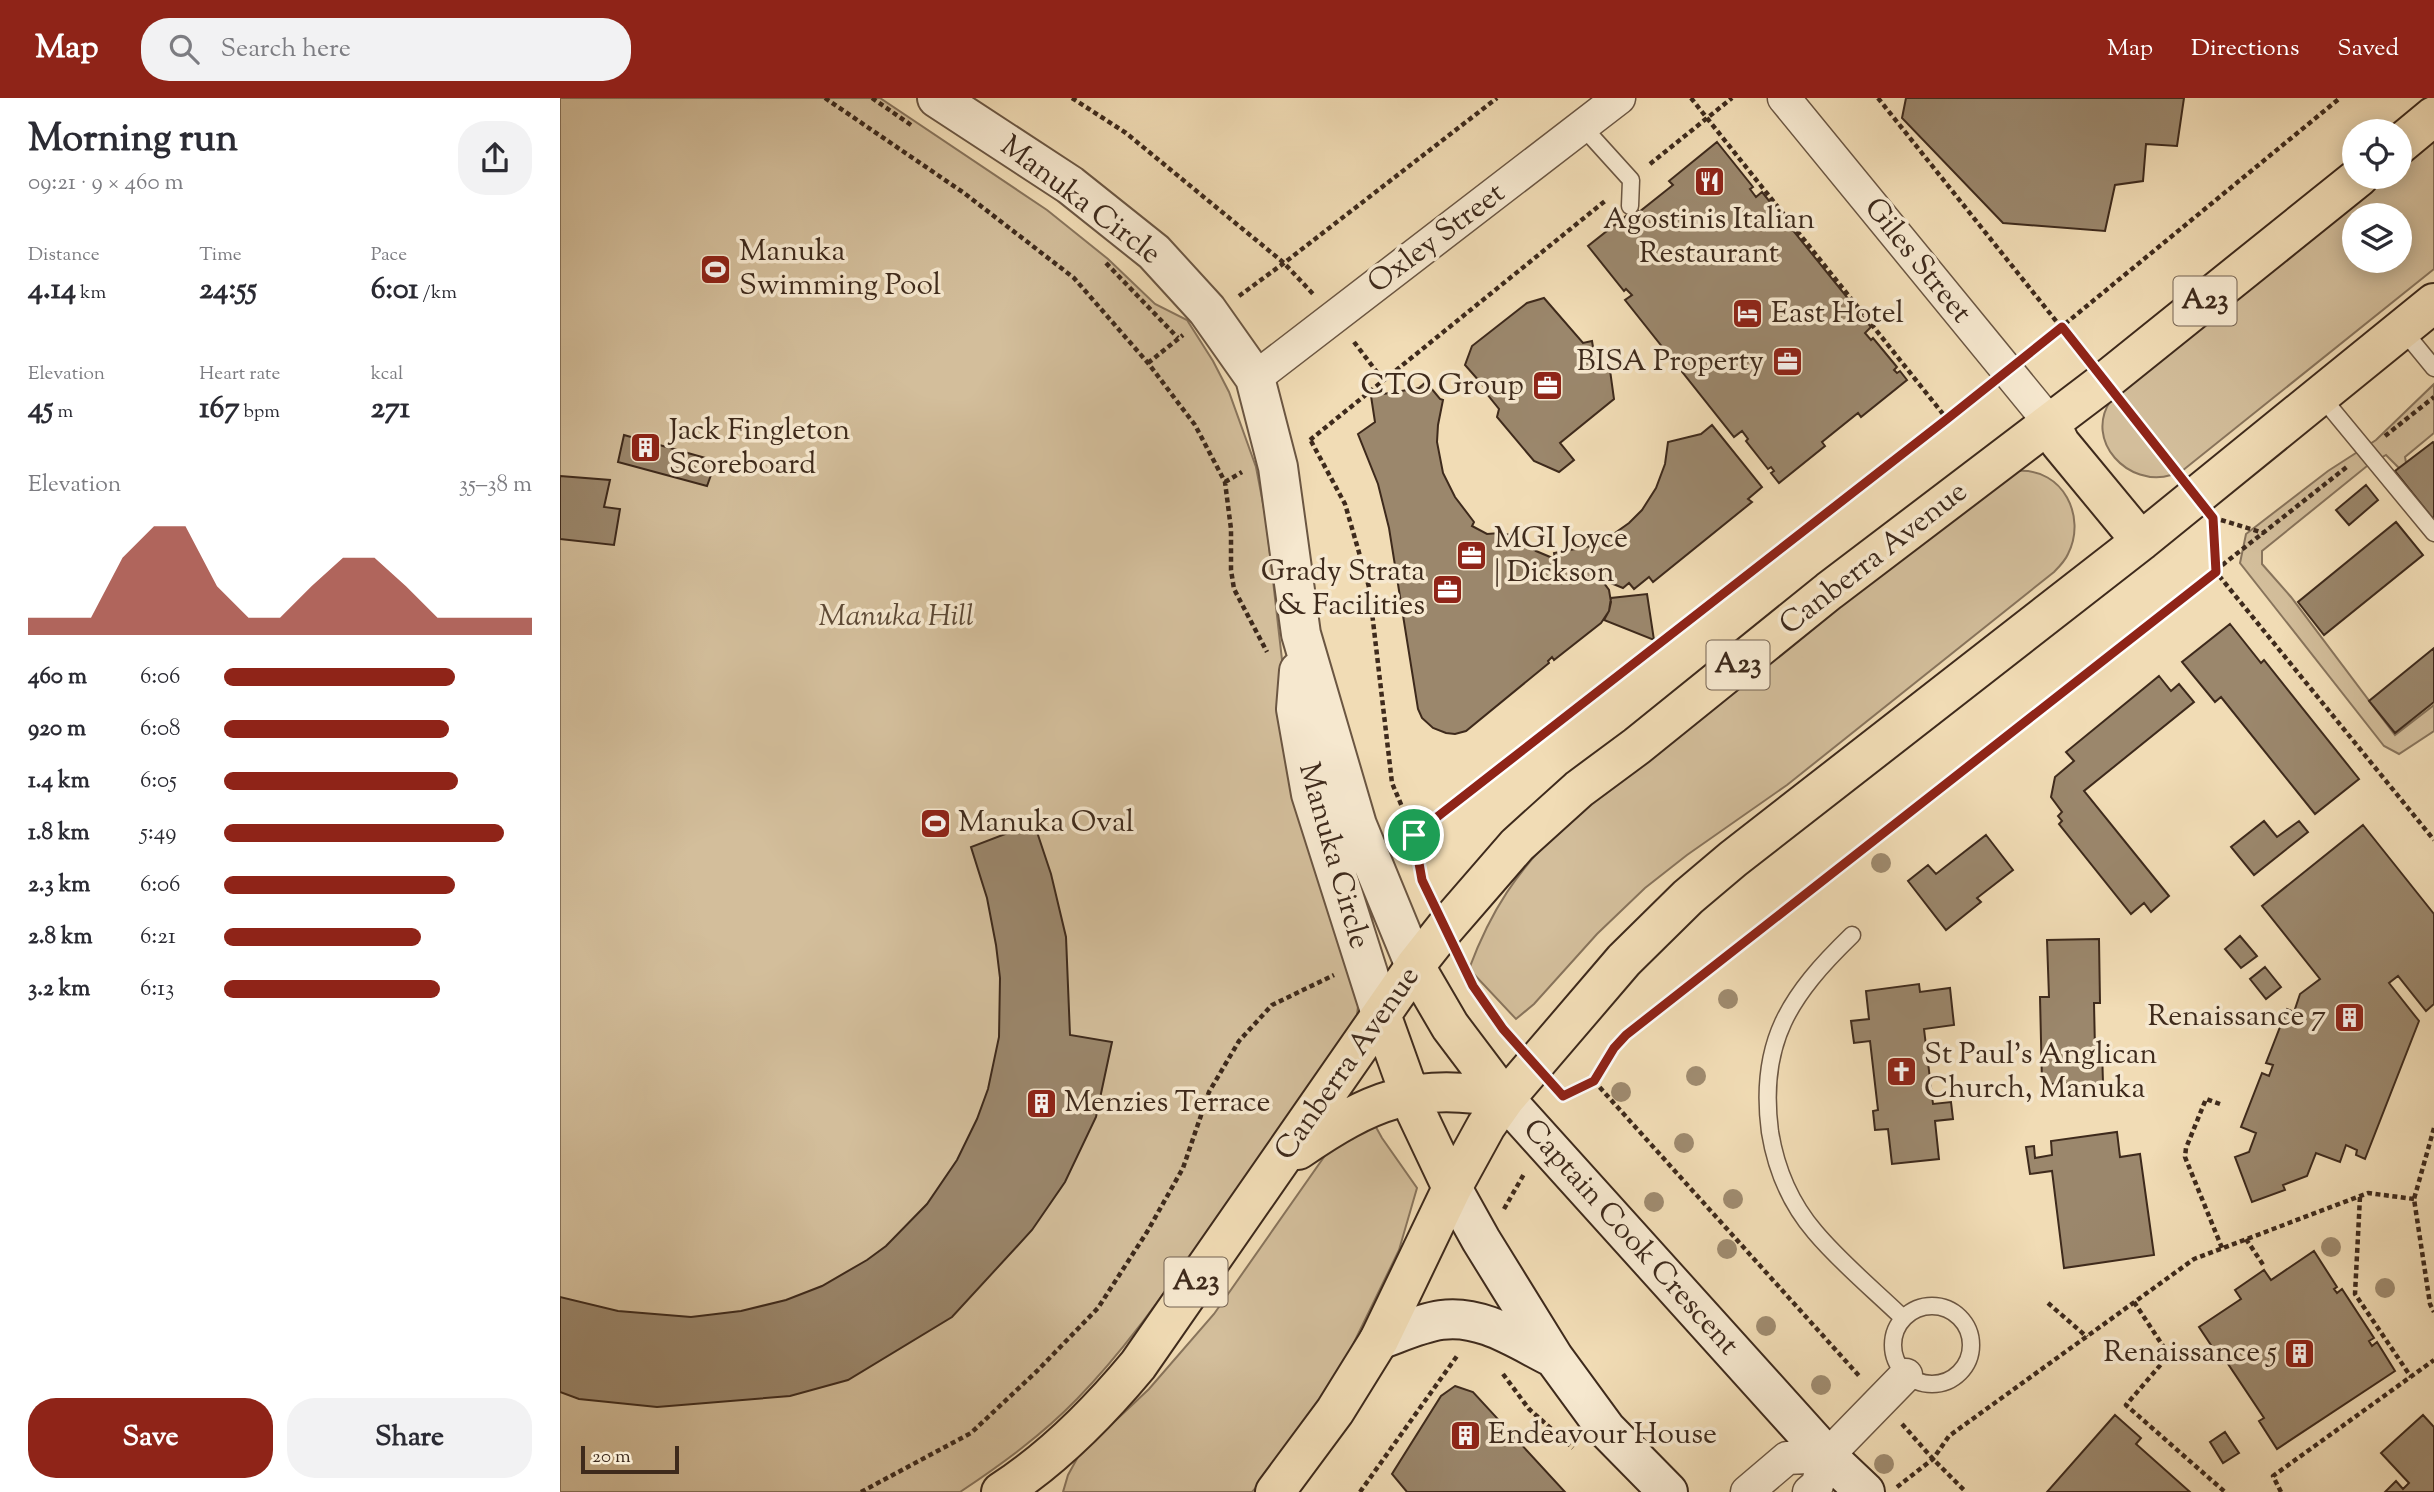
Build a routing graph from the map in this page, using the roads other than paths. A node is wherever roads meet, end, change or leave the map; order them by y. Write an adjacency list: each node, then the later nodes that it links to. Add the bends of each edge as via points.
1 (1619, 98): 5 (street, Oxley Street)
2 (1784, 98): 14 (street, Giles Street)
3 (928, 115): 12 (street, Manuka Circle, via 1070,185 1154,251 1211,316)
4 (2434, 116): 6 (highway)
5 (1583, 127): 8 (lane, via 1631,180); 12 (street, Oxley Street)
6 (2412, 134)
7 (2344, 189): 14 (highway, Canberra Avenue / A23)
8 (1630, 206)
9 (2434, 303): 10 (highway)
10 (2402, 329): 11 (lane); 13 (highway)
11 (2434, 368)
12 (1255, 378): 17 (street, Manuka Circle, via 1274,454)
13 (2320, 394): 15 (lane); 16 (highway)
14 (2051, 424): 16 (highway, via 2060,443); 19 (highway, Canberra Avenue / A23, via 1829,591 1579,789 1517,845)
15 (2434, 533)
16 (2141, 541): 22 (highway, via 1688,897 1624,960)
17 (1301, 634): 19 (street, Manuka Circle, via 1357,825); 20 (street, Manuka Circle, via 1296,709 1311,794)
18 (1852, 935): 25 (lane, via 1806,983 1777,1037 1766,1085 1768,1118 1773,1151 1797,1207 1816,1233)
19 (1415, 966): 20 (highway, Canberra Avenue / A23); 22 (highway, Captain Cook Crescent, via 1450,1026)
20 (1382, 1017): 21 (highway, Manuka Circle); 23 (highway, Canberra Avenue / A23)
21 (1409, 1094): 22 (highway, via 1471,1093); 23 (highway, via 1353,1114); 24 (highway, Manuka Circle)
22 (1505, 1099): 24 (highway); 29 (street, Captain Cook Crescent)
23 (1278, 1164): 30 (highway, Canberra Avenue / A23, via 1139,1365 1063,1445)
24 (1452, 1188): 26 (highway); 27 (street)
25 (1903, 1318): 28 (lane, via 1896,1328 1893,1353); 28 (lane, via 1913,1310 1939,1306 1962,1319 1971,1343 1964,1368 1943,1383 1917,1382)
26 (1379, 1340): 27 (street, via 1442,1319 1470,1320); 31 (highway, via 1335,1411)
27 (1554, 1358): 32 (street, via 1606,1429)
28 (1906, 1375): 29 (street)
29 (1827, 1456): 33 (street, via 1787,1458); 34 (street, via 1817,1485); 35 (street, Captain Cook Crescent)
30 (1001, 1492)
31 (1275, 1492)
32 (1668, 1492)
33 (1747, 1492)
34 (1809, 1492)
35 (1865, 1492)

